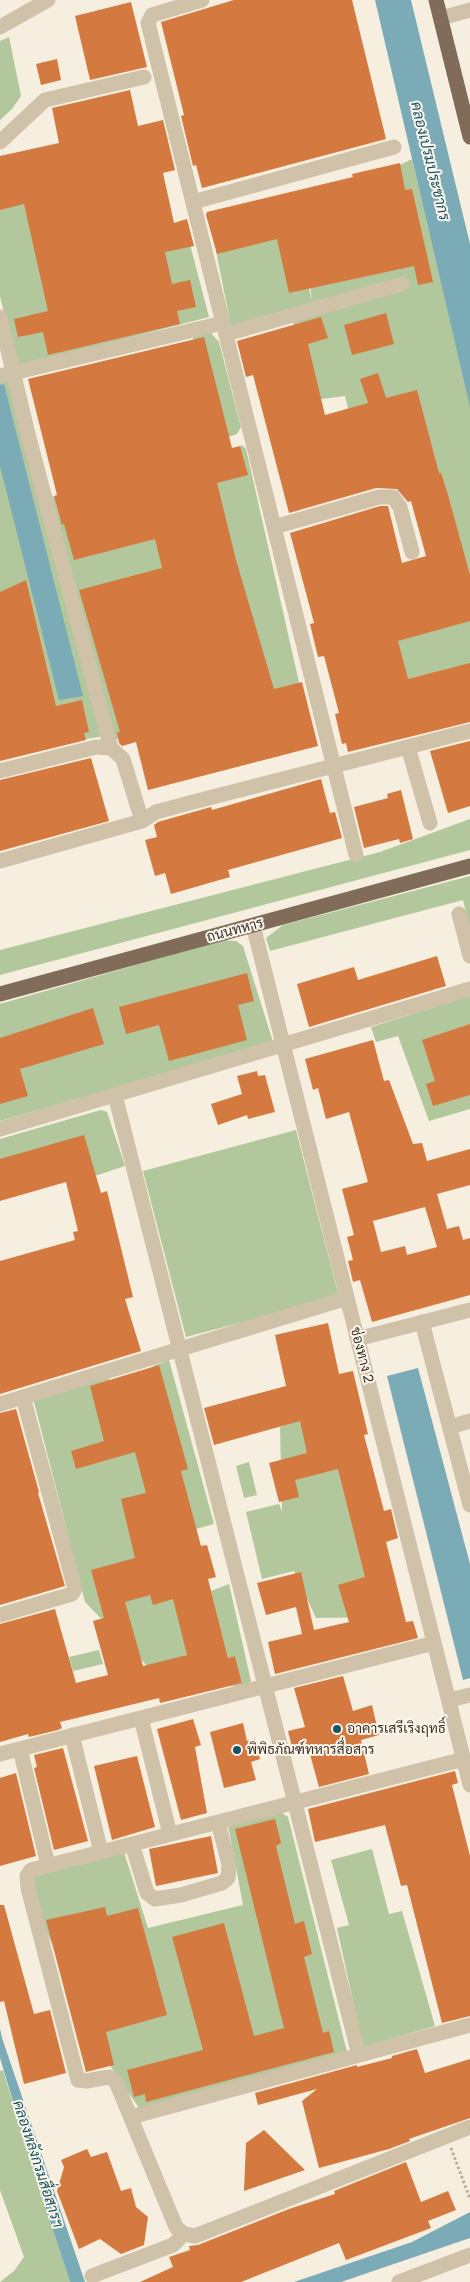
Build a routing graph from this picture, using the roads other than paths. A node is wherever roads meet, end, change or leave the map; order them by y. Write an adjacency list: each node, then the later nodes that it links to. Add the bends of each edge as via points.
1 (48, 0): 6 (street)
2 (202, 0): 11 (street, via 152,15 148,23)
3 (436, 0): 5 (main road)
4 (470, 10): 5 (street)
5 (441, 18): 8 (main road)
6 (0, 27)
7 (144, 77): 9 (street, via 45,100)
8 (470, 137)
9 (0, 142)
10 (394, 147): 11 (street)
11 (193, 202): 14 (street)
12 (402, 284): 14 (street)
13 (0, 317): 15 (street)
14 (225, 329): 15 (street); 16 (street)
15 (7, 374): 20 (street)
16 (274, 527): 17 (street, via 379,497 393,496 400,507); 21 (street)
17 (412, 552)
18 (470, 731): 19 (street)
19 (408, 747): 21 (street); 24 (street)
20 (112, 748): 22 (street, via 96,747); 23 (street, via 123,758)
21 (334, 766): 23 (street, via 156,812); 25 (street)
22 (0, 771)
23 (142, 822): 26 (street)
24 (430, 823)
25 (356, 855)
26 (0, 861)
27 (470, 866): 29 (main road, ถนนทหาร)
28 (459, 914): 30 (street)
29 (253, 926): 32 (main road, ถนนทหาร); 33 (street, ช่องทาง 2)
30 (470, 956)
31 (470, 989): 33 (street)
32 (0, 994)
33 (283, 1046): 34 (street); 36 (street, ช่องทาง 2)
34 (115, 1095): 35 (street); 40 (street)
35 (0, 1129)
36 (347, 1298): 39 (street, ช่องทาง 2); 40 (street)
37 (470, 1310): 38 (street)
38 (422, 1322): 39 (street); 44 (street)
39 (357, 1339): 47 (street, ช่องทาง 2)
40 (180, 1349): 41 (street); 48 (street)
41 (23, 1397): 42 (street); 46 (street, via 75,1589 72,1594)
42 (0, 1404)
43 (470, 1421): 44 (street)
44 (450, 1427): 45 (street)
45 (470, 1505)
46 (0, 1615)
47 (434, 1643): 48 (street); 50 (street, ช่องทาง 2)
48 (265, 1686): 51 (street); 57 (street)
49 (470, 1695): 50 (street)
50 (449, 1700): 55 (street, ช่องทาง 2)
51 (141, 1718): 52 (street); 59 (street)
52 (72, 1735): 53 (street); 61 (street)
53 (20, 1749): 54 (street); 62 (street)
54 (0, 1754)
55 (464, 1759): 56 (street, ช่องทาง 2); 57 (street)
56 (470, 1785)
57 (295, 1802): 58 (street); 64 (street)
58 (218, 1822): 59 (street); 60 (street, via 229,1865 228,1878 222,1883 181,1895 155,1898 147,1893)
59 (170, 1834): 60 (street)
60 (132, 1844): 61 (street)
61 (101, 1852): 62 (street)
62 (48, 1865): 65 (street, via 31,1870 26,1876 75,2071 78,2080 109,2078 116,2082)
63 (470, 2025): 64 (street)
64 (359, 2055): 65 (street)
65 (131, 2117): 67 (street, via 176,2227)
66 (470, 2127): 67 (street, via 195,2236)
67 (184, 2234): 69 (street, via 173,2245)
68 (470, 2255): 70 (street)
69 (92, 2276)
70 (399, 2282)

